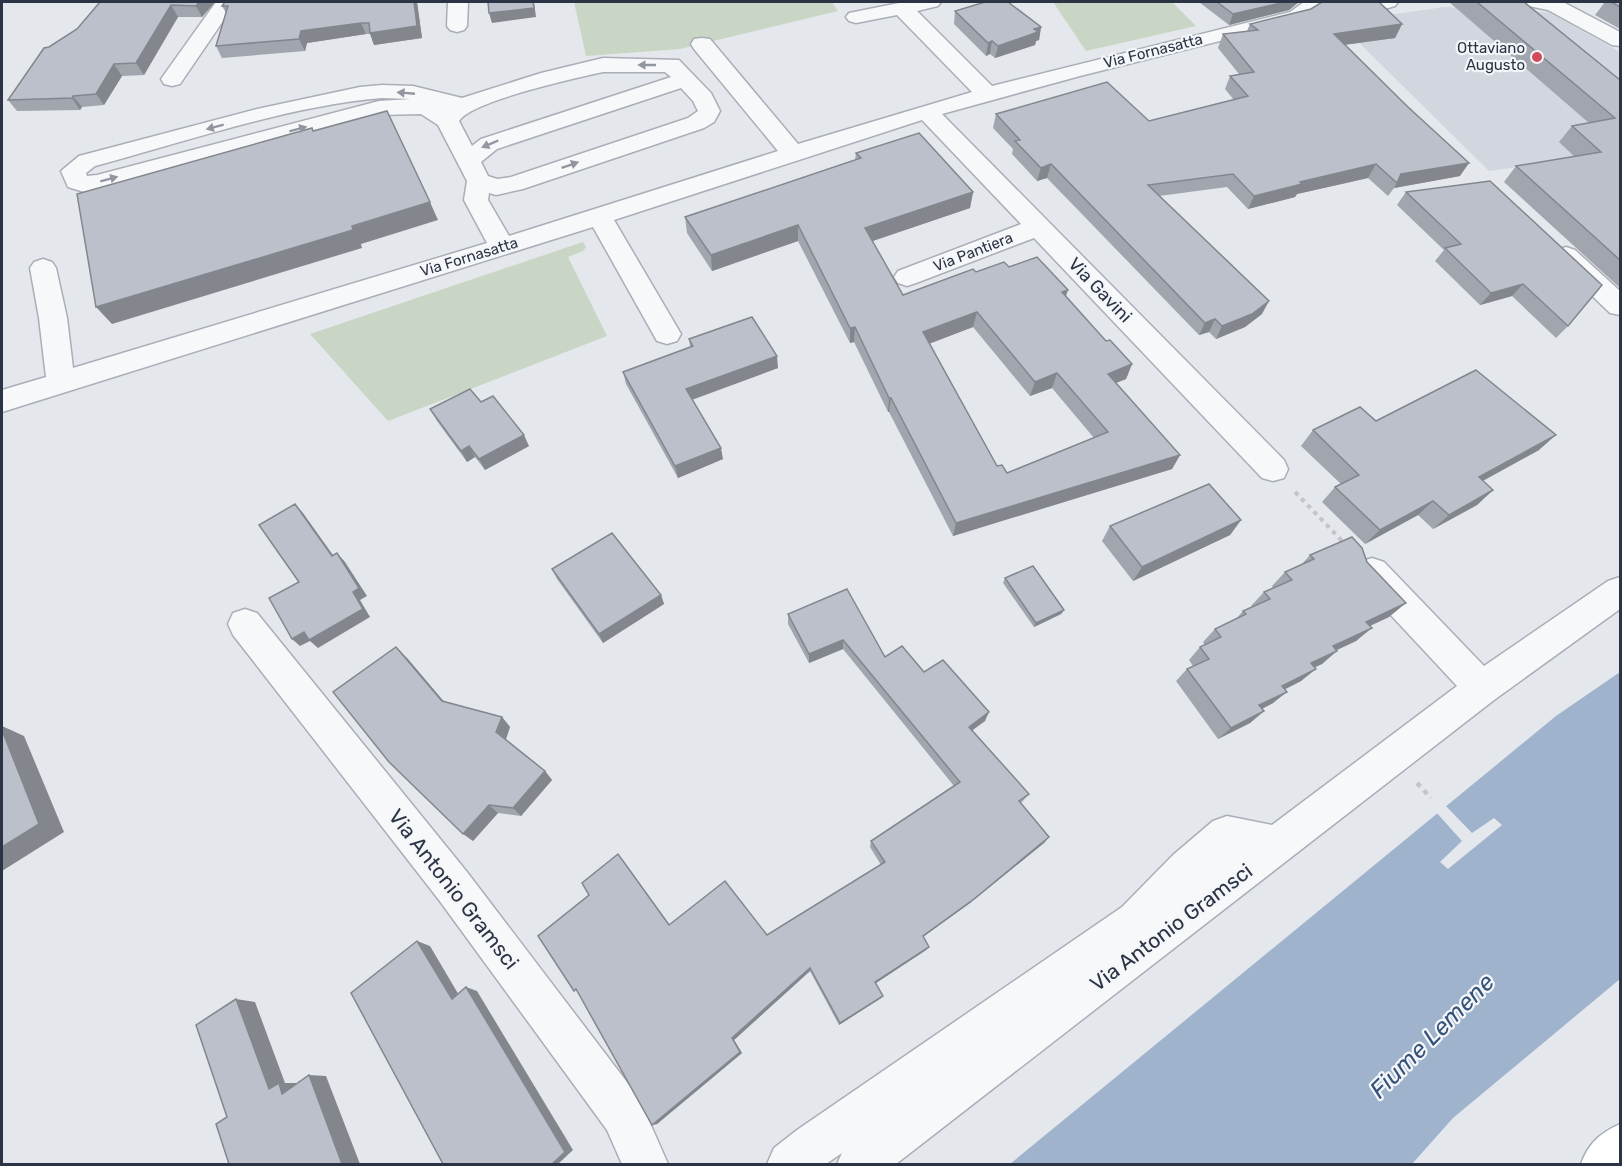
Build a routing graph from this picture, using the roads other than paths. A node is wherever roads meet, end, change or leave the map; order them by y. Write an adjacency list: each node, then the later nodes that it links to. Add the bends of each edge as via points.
1 (226, 2): 14 (street)
2 (458, 2): 11 (street)
3 (932, 2): 8 (street)
4 (1313, 2): 5 (street, via 1340,6); 16 (street, Via Fornasatta, via 1297,16)
5 (1388, 2)
6 (1536, 2): 9 (street)
7 (1600, 5): 9 (street)
8 (902, 8): 10 (street); 16 (street)
9 (1572, 14): 12 (street)
10 (856, 18)
11 (457, 26)
12 (1620, 40)
13 (702, 44): 19 (street)
14 (172, 79)
15 (685, 80): 18 (street, one-way to 18, via 671,65 603,65 549,78); 20 (street, one-way to 20, via 489,144); 21 (street, one-way to 15, via 706,117 709,111 703,98)
16 (988, 95): 17 (street, Via Fornasatta)
17 (926, 111): 19 (street, Via Fornasatta); 23 (street, Via Gavini)
18 (455, 113): 18 (street, one-way to 18, via 434,97 406,92 356,94 285,108 87,161 73,171 77,182 97,183 379,108 405,106); 20 (street)
19 (792, 152): 22 (street, Via Fornasatta)
20 (473, 170): 21 (street, via 496,187); 25 (street, via 476,200)
21 (514, 184): 25 (street, via 501,201)
22 (599, 216): 25 (street, Via Fornasatta); 29 (street)
23 (1039, 227): 27 (street, Via Pantiera); 32 (street, Via Gavini)
24 (1550, 241): 28 (street)
25 (512, 244): 30 (street, Via Fornasatta)
26 (43, 268): 30 (street)
27 (907, 277)
28 (1620, 306)
29 (667, 334)
30 (61, 383): 31 (street, Via Fornasatta)
31 (2, 401)
32 (1273, 469)
33 (1365, 565): 36 (street)
34 (1620, 591): 36 (street, Via Antonio Gramsci)
35 (245, 624): 39 (street, Via Antonio Gramsci, via 453,886 623,1114)
36 (1482, 688): 37 (street, Via Antonio Gramsci)
37 (1277, 846): 40 (street, via 1227,835 1136,921); 41 (street, Via Antonio Gramsci)
38 (1620, 1147): 42 (main road)
39 (645, 1164)
40 (790, 1164)
41 (860, 1164)
42 (1604, 1164)

